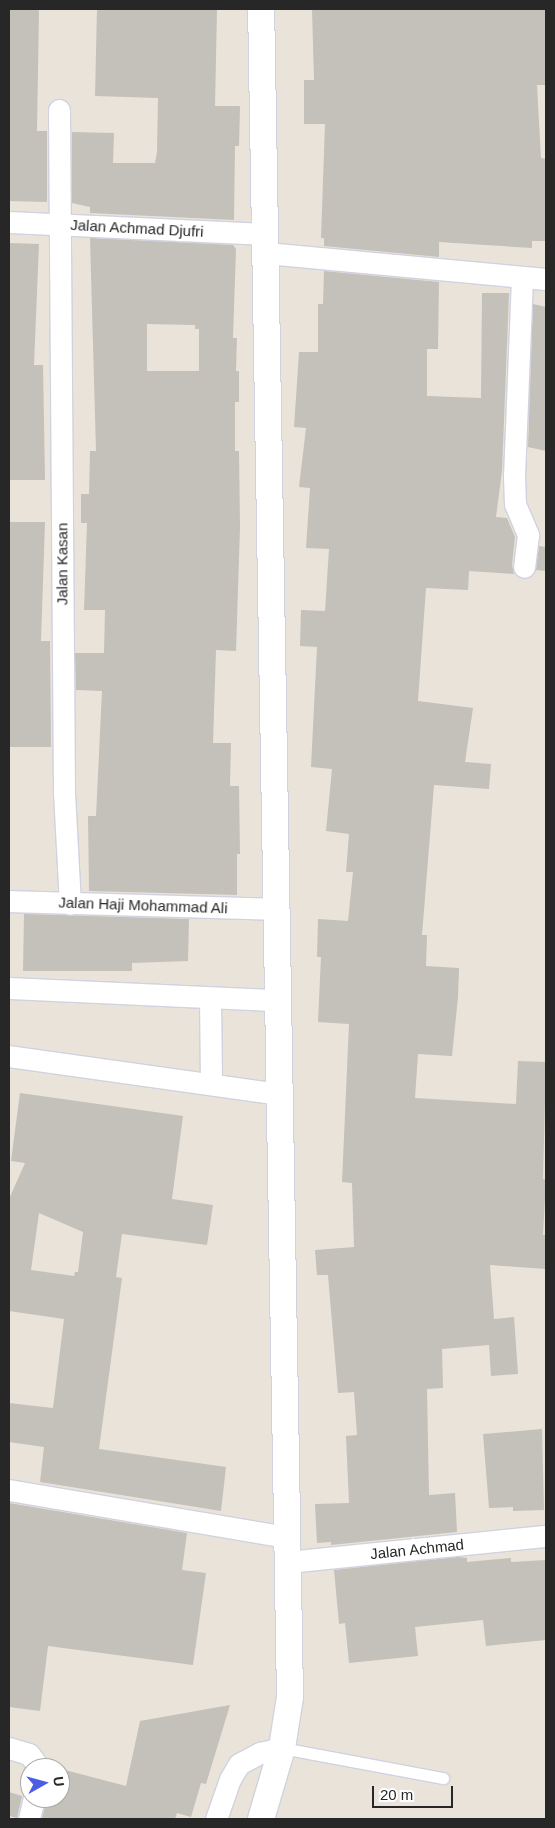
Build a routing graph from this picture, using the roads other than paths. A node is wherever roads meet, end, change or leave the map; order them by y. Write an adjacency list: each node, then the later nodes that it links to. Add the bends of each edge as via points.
1 (261, 9): 5 (street)
2 (58, 110): 4 (street, Jalan Kasan)
3 (9, 222): 4 (street, Jalan Achmad Djufri)
4 (60, 225): 5 (street, Jalan Achmad Djufri); 10 (street, Jalan Kasan, via 64,793)
5 (266, 243): 6 (street, Jalan Achmad Djufri); 11 (street)
6 (522, 278): 7 (street, Jalan Achmad Djufri); 8 (street, via 514,486 515,504 528,536)
7 (546, 279)
8 (524, 567)
9 (9, 901): 10 (street, Jalan Haji Mohammad Ali)
10 (70, 904): 11 (street, Jalan Haji Mohammad Ali)
11 (278, 909): 14 (street)
12 (9, 988): 13 (street)
13 (210, 998): 14 (street); 16 (street)
14 (278, 1000): 17 (street)
15 (9, 1056): 16 (street)
16 (211, 1082): 17 (street)
17 (280, 1094): 20 (street)
18 (9, 1490): 20 (street, Jalan Achmad)
19 (546, 1536): 20 (street, Jalan Achmad)
20 (288, 1550): 22 (street, via 290,1697)
21 (9, 1748): 23 (street)
22 (282, 1748): 24 (lane); 25 (street, via 260,1752 239,1764 230,1779); 26 (street)
23 (32, 1758)
24 (443, 1778)
25 (216, 1819)
26 (261, 1819)

